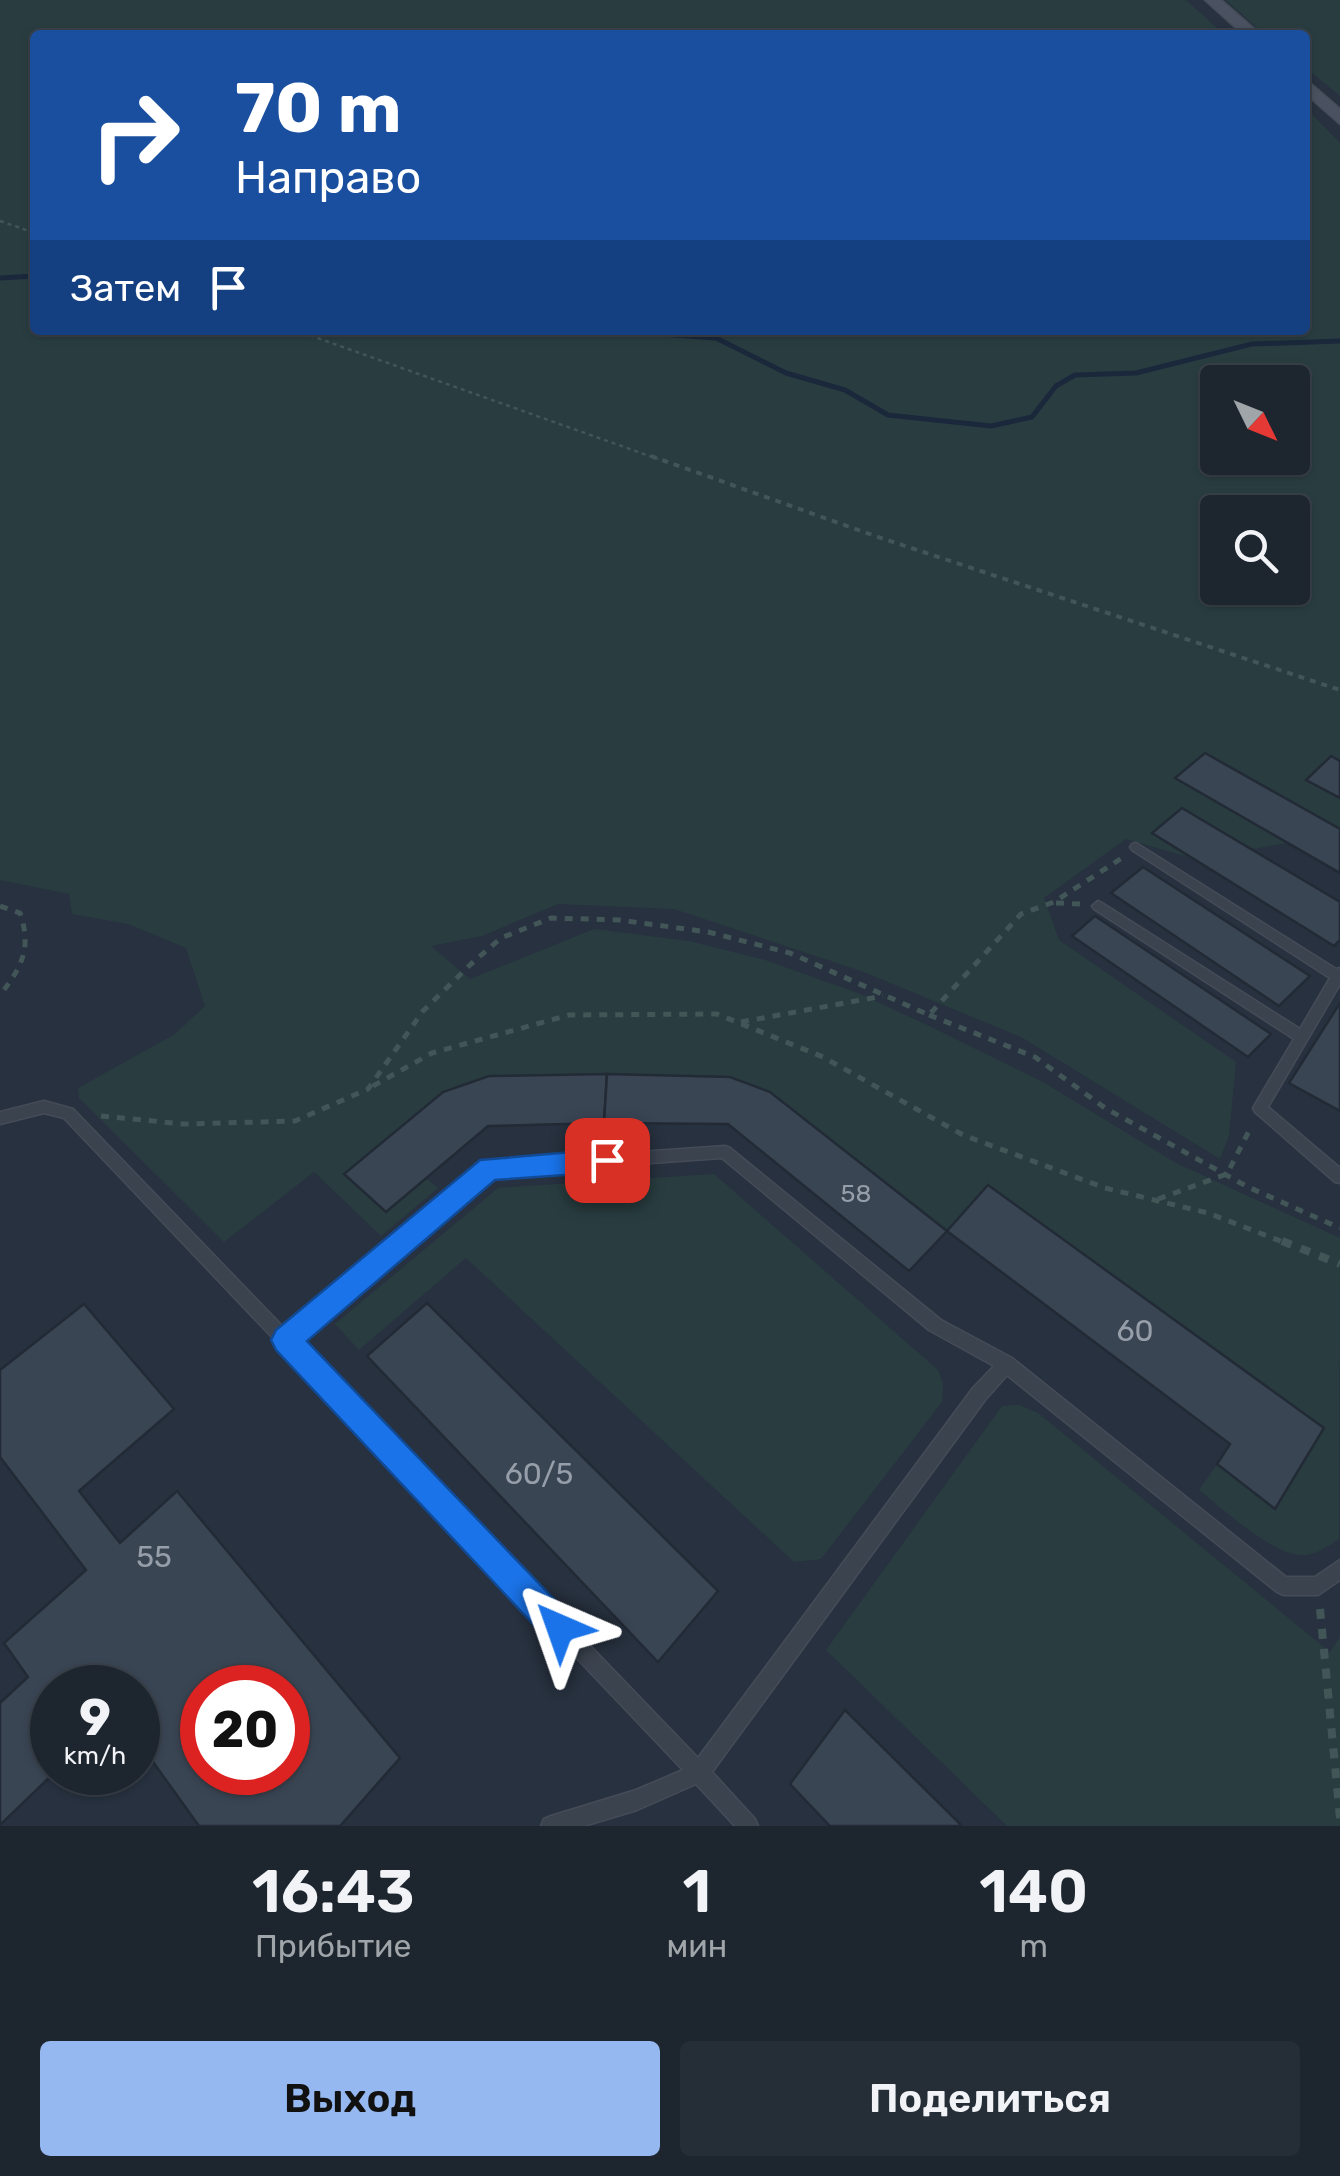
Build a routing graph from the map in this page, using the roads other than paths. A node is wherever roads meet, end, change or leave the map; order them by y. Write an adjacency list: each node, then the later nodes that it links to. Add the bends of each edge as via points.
1 (1212, 0): 2 (main road)
2 (1247, 30)
3 (1310, 89): 4 (main road)
4 (1340, 119)
5 (1136, 847): 7 (lane)
6 (1098, 906): 8 (lane)
7 (1339, 975): 8 (lane)
8 (1302, 1037): 10 (lane, via 1260,1108)
9 (4, 1116): 11 (lane, via 44,1107 68,1113)
10 (1340, 1178)
11 (286, 1340): 12 (lane, via 489,1168 725,1152 935,1326); 14 (lane)
12 (1006, 1364): 13 (lane, via 1283,1586 1318,1586); 14 (lane)
13 (1340, 1569)
14 (699, 1773): 15 (lane); 16 (lane)
15 (551, 1826)
16 (748, 1826)

